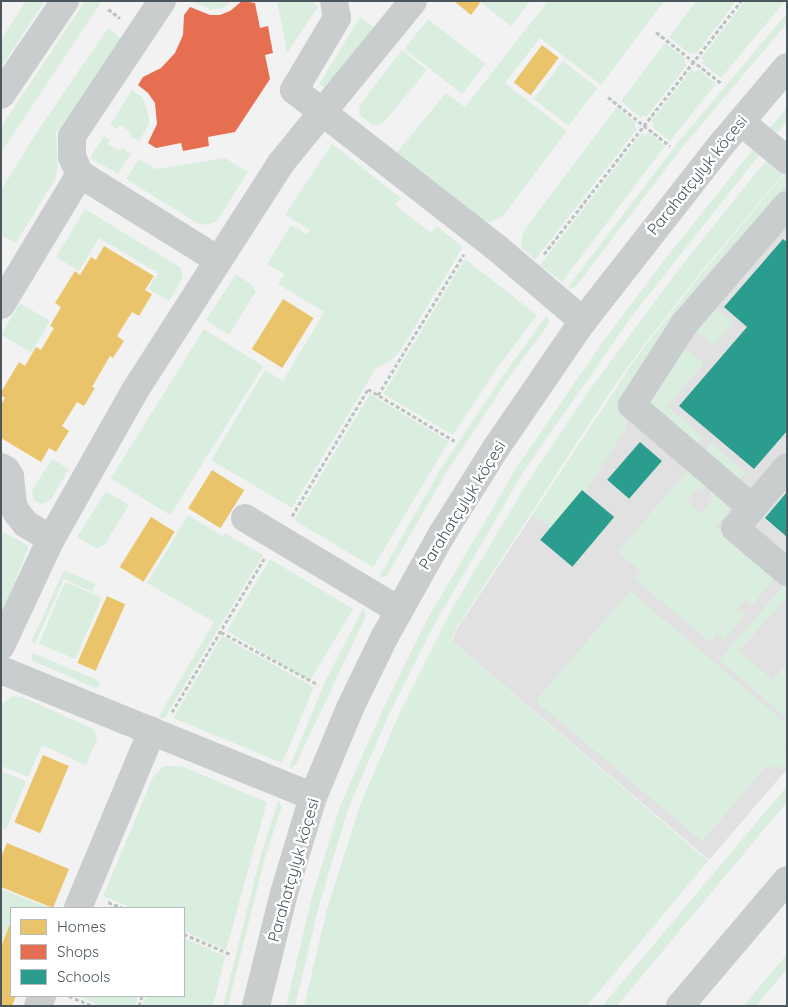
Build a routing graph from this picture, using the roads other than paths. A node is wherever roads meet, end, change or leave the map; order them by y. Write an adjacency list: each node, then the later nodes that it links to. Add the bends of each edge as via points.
1 (65, 1): 6 (street)
2 (162, 1): 10 (street, via 72,136 72,157)
3 (334, 1): 7 (street, via 337,18 294,90)
4 (413, 1): 7 (street)
5 (787, 67): 8 (street, Parahatçylyk köçesi)
6 (1, 95)
7 (322, 112): 12 (street, via 281,163); 14 (street)
8 (740, 122): 9 (street); 14 (street, Parahatçylyk köçesi)
9 (787, 160)
10 (80, 174): 12 (street); 13 (street)
11 (787, 205): 17 (street, via 685,323 632,404)
12 (218, 260): 19 (street, via 134,392)
13 (1, 305)
14 (583, 321): 21 (street, Parahatçylyk köçesi, via 496,448)
15 (1, 467): 19 (street, via 10,476 17,513 26,524)
16 (787, 467): 17 (street)
17 (752, 508): 20 (street, via 735,528)
18 (245, 518): 21 (street)
19 (51, 539): 22 (street)
20 (787, 572)
21 (399, 610): 25 (street, Parahatçylyk köçesi, via 350,708)
22 (1, 646)
23 (1, 670): 24 (street)
24 (160, 726): 25 (street); 27 (street)
25 (313, 797): 28 (street, Parahatçylyk köçesi, via 284,893)
26 (787, 880): 29 (street)
27 (78, 907)
28 (256, 1006)
29 (680, 1006)

